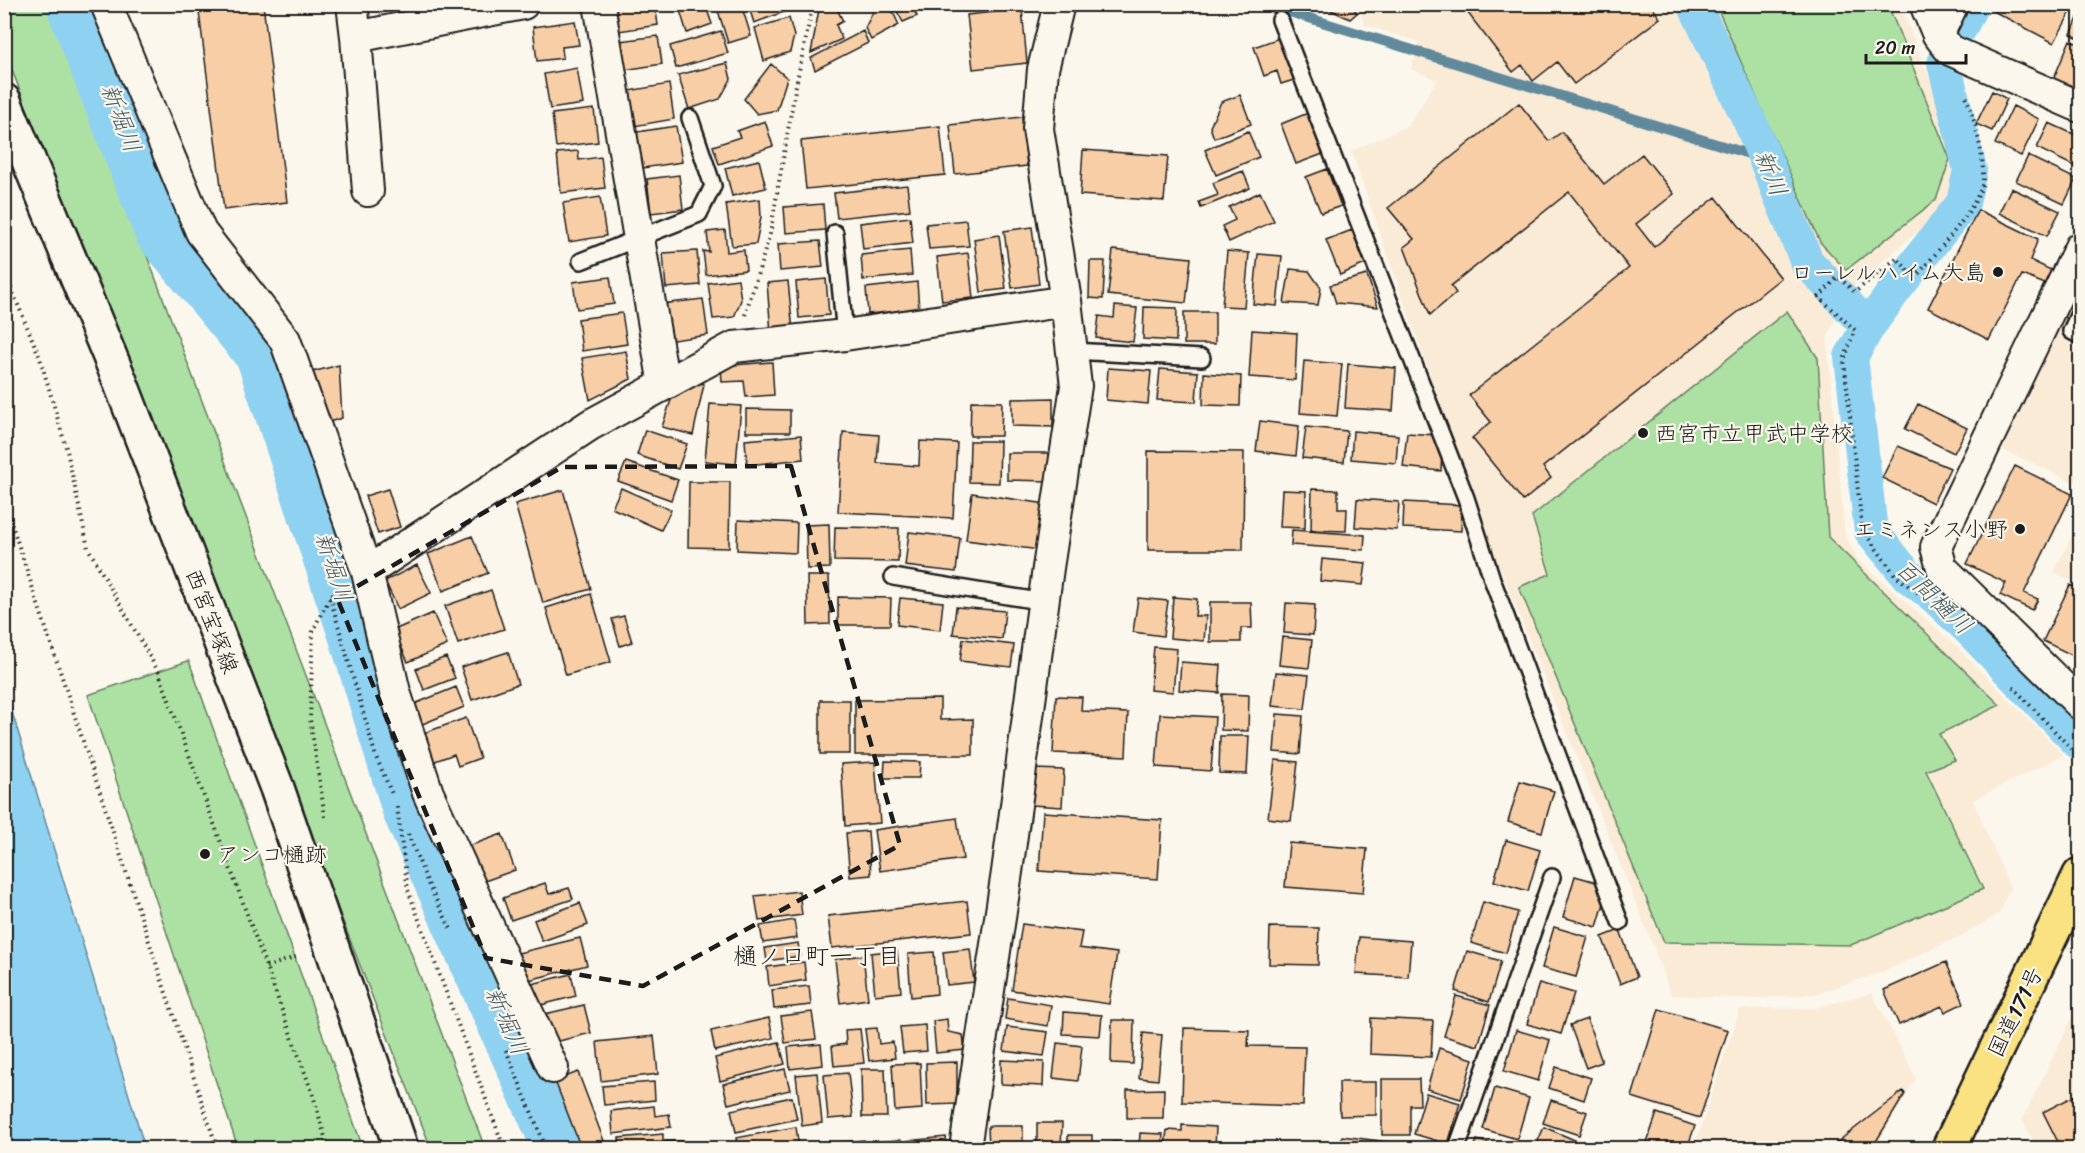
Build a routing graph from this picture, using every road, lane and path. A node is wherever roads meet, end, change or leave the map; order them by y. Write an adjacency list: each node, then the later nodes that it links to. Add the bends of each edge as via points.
1 (106, 4): 31 (street, via 201,232 285,340)
2 (352, 4): 10 (street)
3 (523, 4): 10 (street)
4 (600, 4): 17 (street)
5 (813, 4): 26 (path, via 770,234)
6 (1059, 4): 22 (street, via 1043,69 1038,129)
7 (1925, 4): 11 (street)
8 (1953, 4): 11 (street)
9 (1280, 20): 40 (lane, via 1466,498 1492,579)
10 (356, 37): 15 (street)
11 (1944, 42): 13 (street); 21 (path, via 1969,105 1981,153 1983,182 1972,208 1915,278 1898,258 1855,292 1838,278)
12 (4, 101): 44 (main road, 西宮宝塚線, via 118,376 277,788)
13 (2080, 107)
14 (690, 118): 17 (lane, via 713,186 699,214)
15 (369, 191)
16 (835, 233): 24 (lane)
17 (639, 239): 19 (lane); 29 (street)
18 (2080, 248): 35 (street, via 1936,547 1942,568)
19 (581, 261)
20 (4, 271): 43 (path, via 40,358 67,451 88,548 159,673 313,1095)
21 (1819, 297)
22 (1066, 301): 24 (street); 27 (street)
23 (2080, 311): 25 (lane, via 2071,331)
24 (845, 334): 26 (street)
25 (2080, 336)
26 (734, 347): 29 (street)
27 (1072, 351): 28 (lane); 34 (street, via 1076,386)
28 (1202, 358)
29 (664, 385): 31 (street, via 590,425)
30 (4, 501): 42 (path)
31 (367, 572): 41 (street, via 395,692 428,793)
32 (893, 577): 34 (lane)
33 (334, 592): 37 (path, via 313,630 310,719)
34 (1044, 602): 46 (street)
35 (2080, 704)
36 (397, 807): 45 (path, via 408,890)
37 (326, 825)
38 (2080, 874): 48 (highway, 国道171号)
39 (1552, 877): 47 (lane)
40 (1620, 922)
41 (553, 1068)
42 (217, 1149)
43 (328, 1149)
44 (401, 1149)
45 (504, 1149)
46 (965, 1149)
47 (1456, 1149)
48 (1949, 1149)

